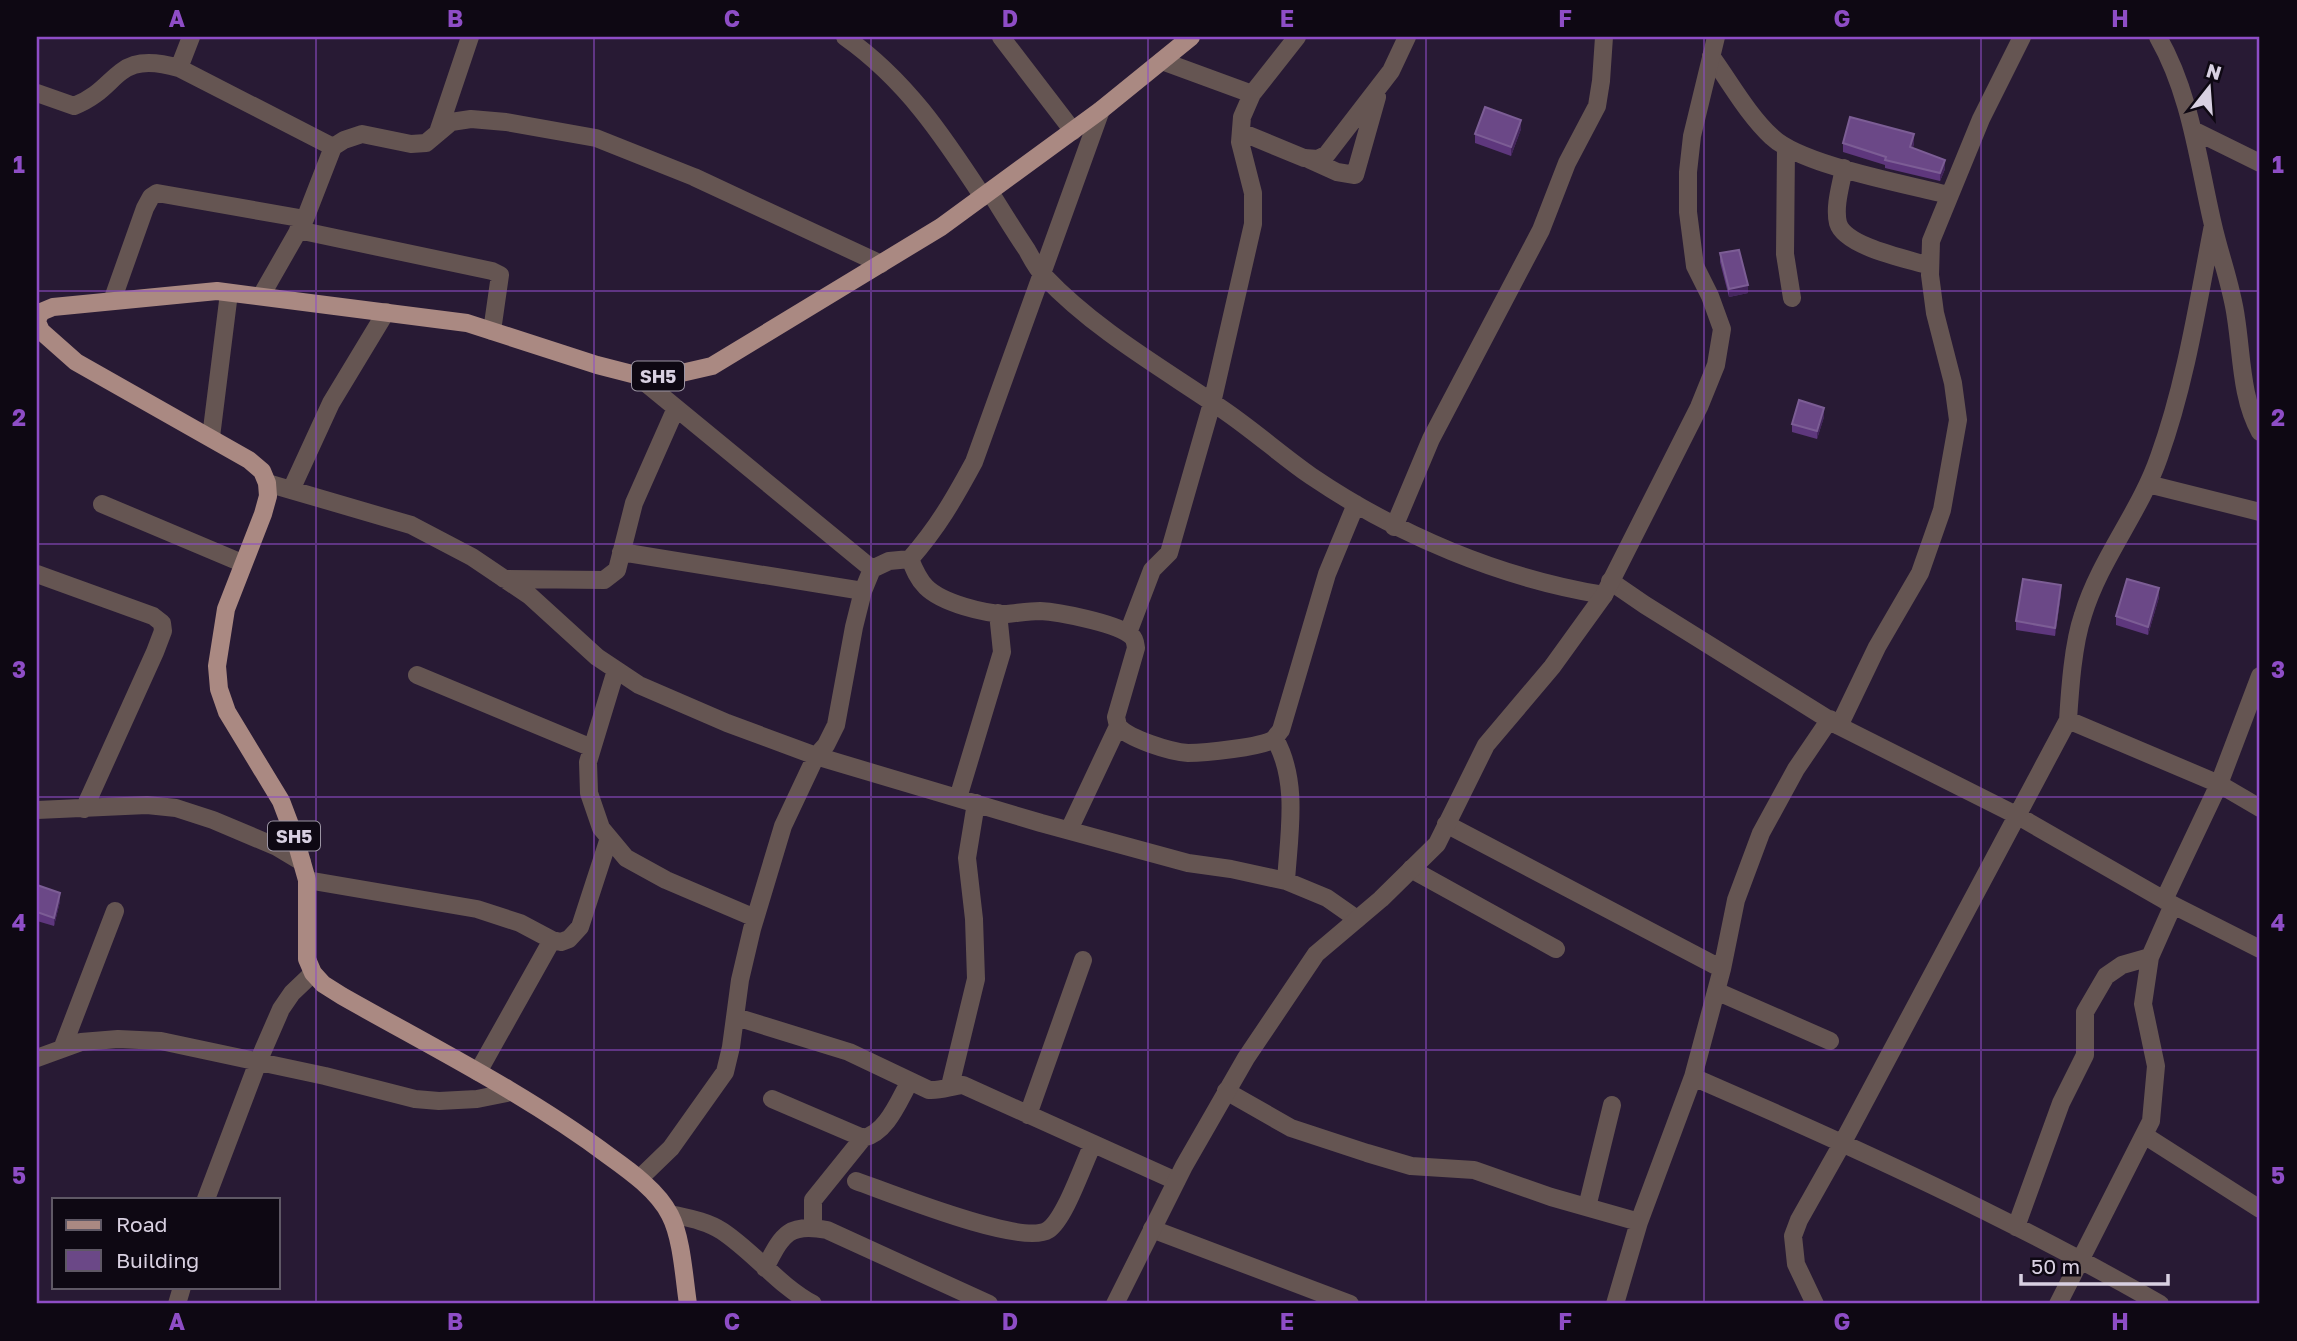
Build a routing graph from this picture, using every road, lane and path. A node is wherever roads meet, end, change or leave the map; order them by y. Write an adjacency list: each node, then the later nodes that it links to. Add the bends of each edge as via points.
1 (191, 37): 14 (street)
2 (470, 37): 21 (street)
3 (845, 37): 28 (street, via 904,88)
4 (1001, 37): 20 (street)
5 (1191, 37): 13 (main road, SH5)
6 (1297, 37): 17 (street)
7 (1407, 37): 15 (street)
8 (1604, 37): 53 (street, via 1597,106 1567,163 1541,230 1431,439)
9 (1716, 37): 12 (street)
10 (2022, 37): 29 (street)
11 (2158, 37): 19 (street, via 2178,77)
12 (1711, 56): 24 (street, via 1761,126); 60 (street, via 1692,136 1688,212 1695,267 1722,329 1716,365)
13 (1162, 61): 17 (street); 18 (main road, SH5)
14 (179, 68): 16 (street, via 139,63 122,69 85,102 74,106); 23 (street)
15 (1379, 87): 25 (street, via 1328,154); 25 (street, via 1355,174)
16 (37, 93)
17 (1252, 94): 22 (street)
18 (1101, 110): 20 (main road, SH5); 34 (street)
19 (2193, 130): 26 (street); 31 (street)
20 (1073, 131): 28 (main road, SH5)
21 (438, 132): 23 (street, via 426,143 362,134); 32 (street, via 451,122 471,119 596,138 694,177)
22 (1241, 132): 25 (street); 43 (street, via 1253,193 1253,224)
23 (333, 147): 30 (street)
24 (1786, 148): 27 (street); 37 (street, via 1785,254)
25 (1304, 158)
26 (2260, 163)
27 (1844, 168): 29 (street); 33 (street, via 1837,208 1838,225 1847,237)
28 (986, 195): 32 (main road, SH5); 34 (street)
29 (1948, 195): 33 (street, via 1931,242)
30 (302, 224): 36 (street); 38 (street, via 157,193 145,208); 41 (street, via 500,275)
31 (2213, 225): 45 (street, via 2236,316 2252,417); 48 (street, via 2188,356)
32 (881, 264): 42 (main road, SH5, via 712,366 664,377)
33 (1930, 266): 68 (street, via 1958,420 1942,510 1920,573)
34 (1042, 275): 43 (street, via 1138,353); 55 (street, via 974,462 948,510)
35 (229, 293): 36 (main road, SH5); 38 (main road, SH5); 46 (street)
36 (261, 296): 39 (main road, SH5)
37 (1792, 298)
38 (111, 301): 40 (main road, SH5, via 53,307)
39 (386, 312): 41 (main road, SH5); 49 (street, via 331,403)
40 (37, 321): 46 (main road, SH5, via 41,331 76,362)
41 (492, 331): 42 (main road, SH5)
42 (636, 375): 44 (street)
43 (1212, 402): 51 (street); 63 (street, via 1170,553 1152,570)
44 (676, 408): 54 (street, via 634,503); 57 (street)
45 (2260, 432)
46 (211, 437): 47 (main road, SH5, via 249,460)
47 (267, 483): 49 (street); 56 (main road, SH5, via 263,514)
48 (2148, 484): 52 (street); 67 (street, via 2082,614)
49 (291, 490): 59 (street, via 411,525)
50 (102, 504): 56 (street)
51 (1356, 505): 53 (street); 70 (street, via 1327,574 1284,723)
52 (2260, 512)
53 (1394, 527): 60 (street, via 1528,578 1571,590)
54 (621, 552): 59 (street, via 617,570 604,580); 61 (street)
55 (910, 559): 57 (street, via 888,561); 62 (street, via 918,577 937,596)
56 (243, 563): 83 (main road, SH5, via 220,634 219,689 227,712 281,801)
57 (872, 569): 61 (street)
58 (37, 574): 77 (street, via 162,623 155,652)
59 (505, 579): 64 (street)
60 (1607, 588): 68 (street); 80 (street, via 1552,667 1486,745)
61 (863, 591): 72 (street, via 836,725)
62 (998, 613): 63 (street, via 1043,611); 74 (street, via 1002,652)
63 (1128, 633): 69 (street, via 1136,648 1115,717)
64 (616, 670): 71 (street); 72 (street, via 684,705)
65 (417, 675): 71 (street)
66 (2260, 676): 73 (street)
67 (2068, 720): 73 (street); 79 (street)
68 (1835, 723): 79 (street); 96 (street, via 1796,769 1761,834 1736,900)
69 (1118, 726): 70 (street, via 1163,748 1188,753); 81 (street)
70 (1275, 739): 86 (street, via 1290,780)
71 (592, 748): 82 (street, via 590,793)
72 (816, 757): 74 (street); 89 (street, via 783,826)
73 (2219, 783): 76 (street); 87 (street)
74 (958, 798): 75 (street)
75 (976, 803): 81 (street); 107 (street, via 967,858 976,979)
76 (2260, 807)
77 (84, 809): 78 (street); 83 (street, via 176,808 277,847)
78 (37, 810)
79 (2018, 816): 87 (street); 115 (street)
80 (1447, 824): 84 (street, via 1437,844); 96 (street)
81 (1069, 830): 86 (street, via 1188,863)
82 (609, 838): 89 (street, via 626,858 666,880); 91 (street, via 580,927 569,939)
83 (302, 862): 85 (main road, SH5)
84 (1411, 869): 90 (street); 92 (street)
85 (307, 880): 91 (street, via 477,909); 97 (main road, SH5, via 307,959)
86 (1286, 881): 90 (street, via 1327,898)
87 (2168, 903): 93 (street); 94 (street)
88 (116, 911): 101 (street)
89 (755, 918): 99 (street)
90 (1357, 919): 108 (street, via 1316,954)
91 (552, 940): 104 (street)
92 (1556, 949)
93 (2260, 949)
94 (2151, 957): 113 (street, via 2143,1004 2156,1066 2151,1121); 126 (street, via 2122,965 2106,976 2085,1012 2085,1055 2061,1103)
95 (1083, 960): 112 (street)
96 (1722, 970): 98 (street)
97 (313, 973): 103 (street, via 281,1009); 104 (main road, via 342,996)
98 (1716, 991): 100 (street); 105 (street)
99 (736, 1017): 106 (street, via 849,1052); 117 (street, via 724,1072 671,1148)
100 (1829, 1041)
101 (62, 1049): 102 (street); 103 (street, via 118,1039 161,1041)
102 (37, 1058)
103 (258, 1062): 109 (street, via 415,1099 477,1099); 120 (street)
104 (478, 1072): 109 (main road)
105 (1693, 1077): 115 (street); 124 (street)
106 (910, 1081): 107 (street, via 929,1090); 114 (street, via 883,1126)
107 (950, 1086): 112 (street, via 963,1085)
108 (1226, 1091): 119 (street); 121 (street, via 1291,1128 1367,1153 1411,1166 1474,1170)
109 (511, 1092): 117 (main road, via 576,1131)
110 (772, 1099): 114 (street)
111 (1612, 1105): 121 (street)
112 (1028, 1115): 116 (street)
113 (2144, 1135): 122 (street); 128 (street)
114 (863, 1138): 125 (street, via 813,1199)
115 (1843, 1142): 126 (street); 136 (street, via 1794,1237 1796,1264)
116 (1093, 1144): 118 (street, via 1061,1214 1046,1231 1034,1234 1000,1230); 119 (street)
117 (640, 1178): 123 (main road)
118 (856, 1181)
119 (1176, 1181): 127 (street)
120 (206, 1198)
121 (1587, 1207): 124 (street)
122 (2260, 1209)
123 (670, 1214): 129 (street, via 721,1230); 131 (main road)
124 (1639, 1222): 135 (street)
125 (813, 1227): 129 (street, via 788,1232); 133 (street)
126 (2016, 1227): 128 (street)
127 (1152, 1229): 130 (street); 134 (street)
128 (2082, 1259): 137 (street); 138 (street)
129 (765, 1268): 132 (street)
130 (1343, 1303)
131 (688, 1304)
132 (813, 1304)
133 (989, 1304)
134 (1115, 1304)
135 (1615, 1304)
136 (1815, 1304)
137 (2058, 1304)
138 (2160, 1304)

